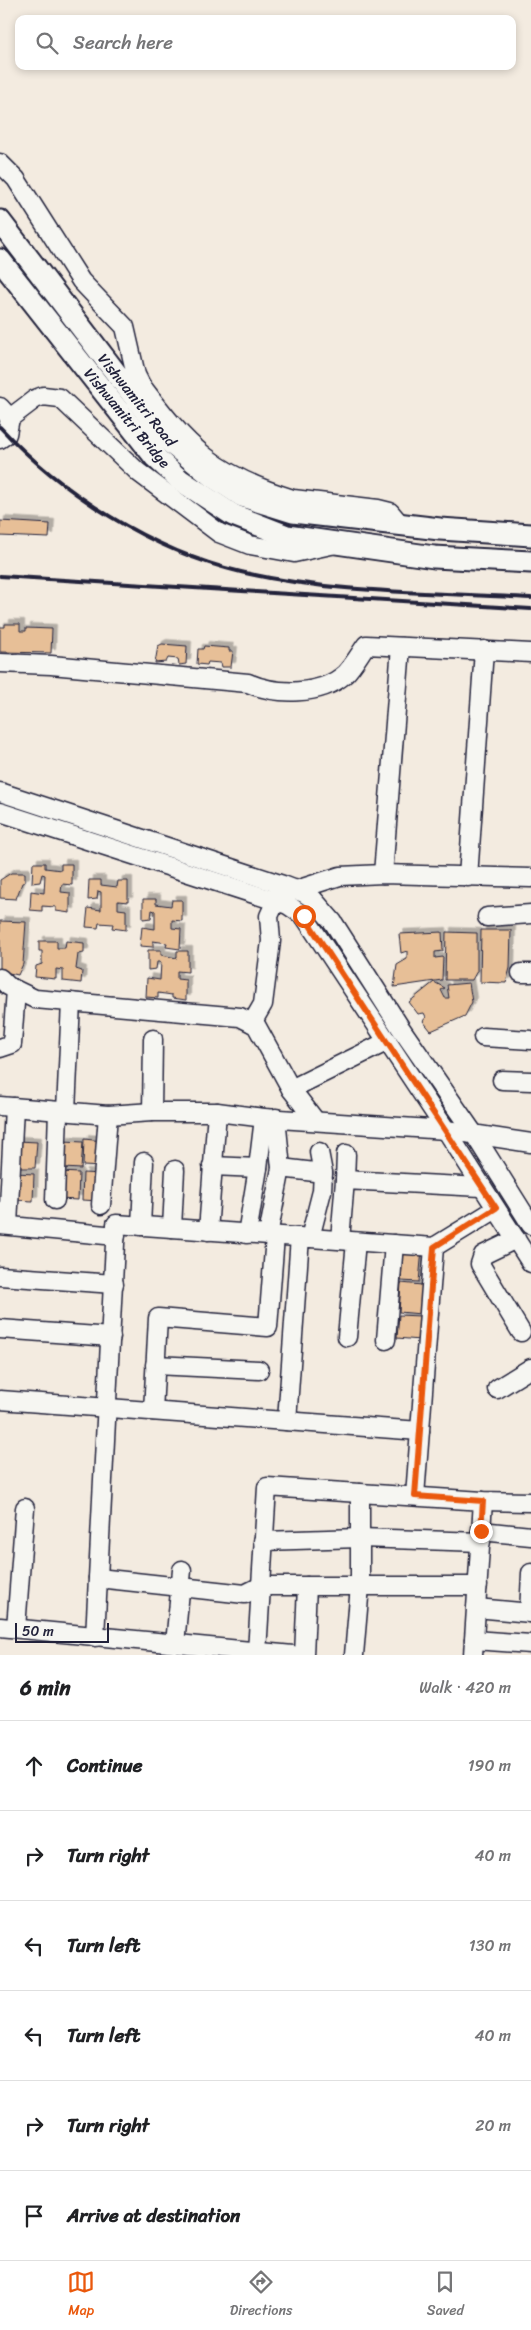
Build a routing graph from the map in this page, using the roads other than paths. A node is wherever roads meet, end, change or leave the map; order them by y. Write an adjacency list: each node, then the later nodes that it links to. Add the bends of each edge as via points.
1 (0, 164): 6 (street, via 16,179 81,281 125,327 141,385 205,457 225,471 280,495 378,509 390,512)
2 (0, 221): 6 (main road, Vishwamitri Road, via 166,440 213,478 242,496 293,512)
3 (0, 260): 8 (main road, Vishwamitri Bridge, via 155,457 180,480 233,515 286,536)
4 (5, 412): 5 (street, via 7,434); 8 (street, via 43,396 60,398 138,472 219,533 250,545 294,553)
5 (0, 439)
6 (401, 525): 7 (main road, Vishwamitri Road)
7 (531, 535)
8 (341, 543): 9 (main road, via 434,557)
9 (531, 562)
10 (401, 647): 11 (street); 13 (street, via 366,645 346,673 327,686 302,690 264,690 248,683); 16 (street)
11 (484, 650): 12 (street); 17 (street)
12 (531, 653)
13 (0, 663)
14 (0, 792): 19 (street)
15 (0, 812): 20 (street)
16 (383, 874): 17 (street); 19 (street, via 340,876)
17 (468, 877): 18 (street)
18 (531, 878)
19 (290, 888): 20 (street); 43 (street, via 313,899 333,922)
20 (276, 901): 26 (street, via 269,916 271,941 263,1004); 30 (street, via 296,910 310,923)
21 (531, 914): 22 (street)
22 (487, 917)
23 (0, 978): 24 (street)
24 (16, 990): 25 (street, via 35,999); 31 (street, via 12,1044)
25 (71, 1002): 26 (street, via 240,1017); 36 (street)
26 (252, 1023): 34 (street, via 270,1047)
27 (483, 1037): 29 (street)
28 (153, 1039): 37 (street)
29 (531, 1040)
30 (388, 1041): 34 (street); 42 (street)
31 (0, 1048)
32 (502, 1080): 33 (street)
33 (531, 1081)
34 (291, 1089): 41 (street)
35 (7, 1107): 36 (street); 58 (street)
36 (62, 1111): 39 (street); 55 (street)
37 (152, 1112): 38 (street); 39 (street)
38 (217, 1112): 40 (street); 48 (street)
39 (108, 1115): 56 (street)
40 (270, 1118): 41 (street); 49 (street); 50 (street)
41 (314, 1119): 42 (street)
42 (446, 1130): 43 (street); 54 (street)
43 (474, 1134): 44 (street); 60 (street)
44 (531, 1143)
45 (319, 1152): 52 (street)
46 (346, 1154): 53 (street)
47 (144, 1162): 59 (street)
48 (212, 1166): 49 (street); 62 (street)
49 (258, 1168): 63 (street)
50 (281, 1168): 52 (street); 64 (street)
51 (175, 1170): 61 (street)
52 (323, 1173): 66 (street, via 322,1191)
53 (345, 1180): 54 (street); 68 (street)
54 (481, 1187): 57 (street)
55 (55, 1200)
56 (101, 1205)
57 (496, 1208): 67 (street); 70 (street)
58 (4, 1225): 65 (street)
59 (141, 1226): 61 (street); 65 (street, via 116,1224)
60 (531, 1226)
61 (172, 1228): 62 (street)
62 (208, 1231): 63 (street)
63 (247, 1234): 64 (street)
64 (271, 1235): 66 (street); 79 (street, via 268,1327 158,1318)
65 (116, 1236): 73 (street)
66 (305, 1238): 68 (street); 86 (street)
67 (516, 1239): 71 (street); 75 (street, via 484,1255 480,1264)
68 (348, 1241): 69 (street); 76 (street)
69 (394, 1244): 70 (street); 78 (street)
70 (434, 1247): 87 (street)
71 (531, 1263)
72 (0, 1276): 73 (street)
73 (114, 1284): 77 (street)
74 (0, 1329): 77 (street)
75 (521, 1332)
76 (347, 1337)
77 (111, 1338): 84 (street)
78 (386, 1340)
79 (156, 1365): 81 (street); 85 (street)
80 (531, 1368): 82 (street)
81 (259, 1370)
82 (497, 1389)
83 (0, 1400): 84 (street)
84 (108, 1408): 85 (street); 98 (street)
85 (153, 1411): 86 (street)
86 (287, 1421): 87 (street)
87 (420, 1431): 89 (street)
88 (360, 1493): 89 (street); 95 (street); 96 (street, via 266,1488)
89 (415, 1496): 90 (street)
90 (483, 1501): 91 (street); 94 (street)
91 (531, 1502)
92 (25, 1508): 106 (street)
93 (531, 1536): 94 (street)
94 (481, 1537): 95 (street); 103 (street)
95 (360, 1538): 96 (street); 102 (street)
96 (263, 1541): 100 (street)
97 (531, 1573): 105 (street)
98 (98, 1578): 99 (street); 107 (street)
99 (181, 1578): 100 (street, via 245,1594); 108 (street)
100 (260, 1586): 101 (street); 112 (street)
101 (307, 1586): 102 (street); 114 (street)
102 (360, 1586): 103 (street); 115 (street)
103 (478, 1586): 104 (street)
104 (476, 1608): 105 (street); 110 (street)
105 (530, 1613)
106 (8, 1628): 107 (street)
107 (95, 1637): 108 (street)
108 (175, 1644): 111 (street)
109 (531, 1644): 110 (street)
110 (474, 1647)
111 (223, 1652): 112 (street)
112 (257, 1652): 113 (street)
113 (293, 1655)
114 (304, 1655)
115 (354, 1655)

